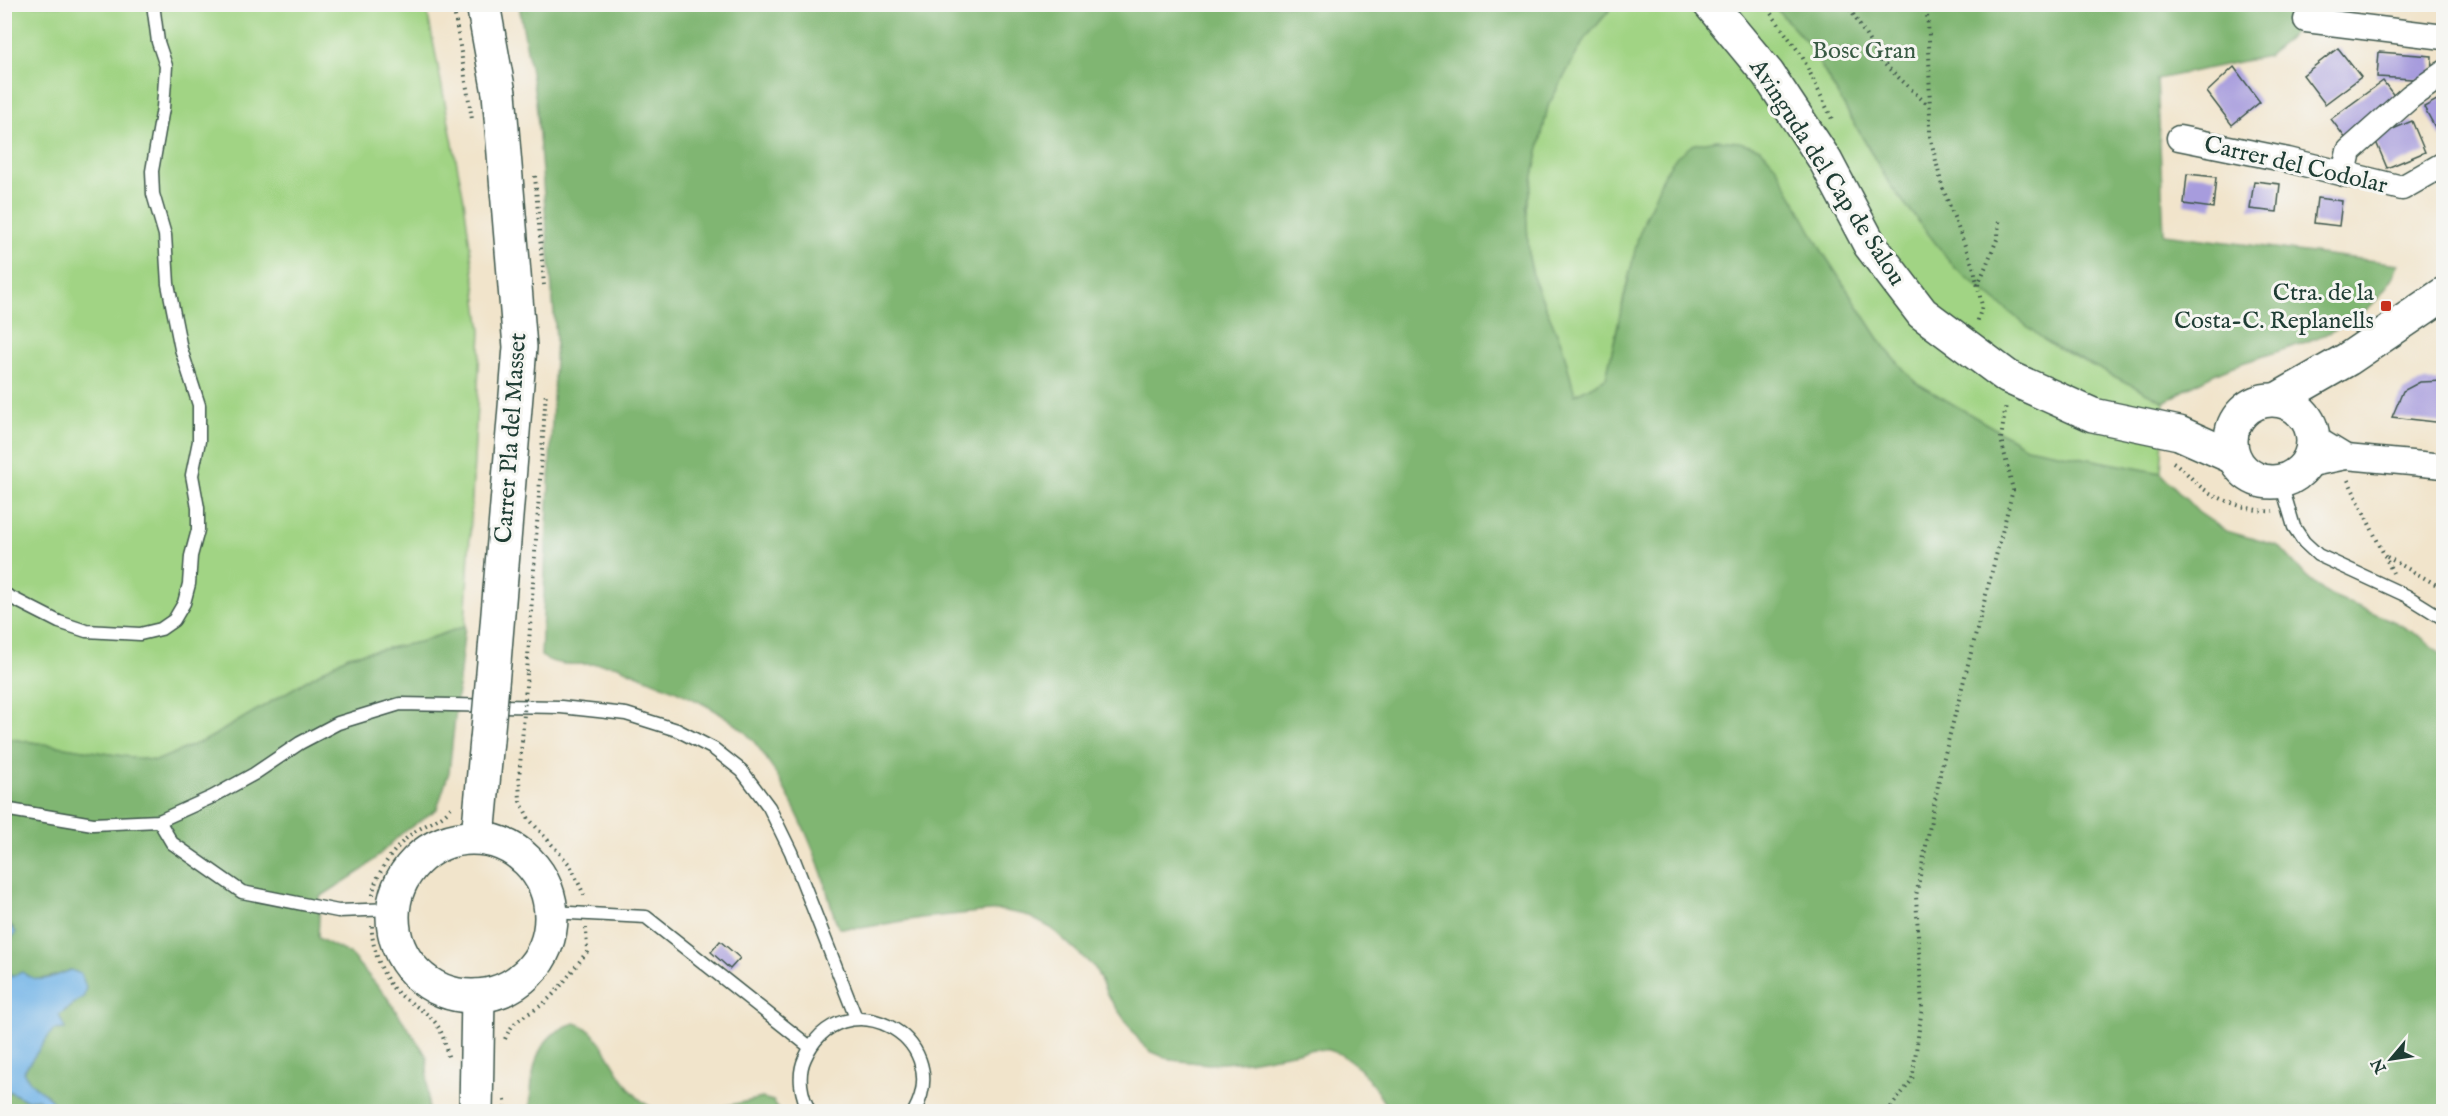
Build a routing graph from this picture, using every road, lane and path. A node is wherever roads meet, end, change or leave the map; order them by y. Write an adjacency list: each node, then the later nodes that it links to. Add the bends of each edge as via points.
1 (153, 4): 31 (lane, via 166,66 152,171 153,194 165,235 168,284 181,349 199,405 199,441 192,475 198,530 190,556 189,584 174,620 161,629 140,634 86,631)
2 (453, 4): 12 (path)
3 (483, 4): 38 (street, Carrer Pla del Masset, bridge, via 499,93 520,347)
4 (1710, 4): 20 (street, Avinguda del Cap de Salou, via 1768,74 1824,160 1870,245 1922,313)
5 (1764, 4): 13 (path, via 1802,56)
6 (1847, 4): 11 (path, via 1881,61)
7 (1926, 4): 11 (path)
8 (2306, 20): 9 (street)
9 (2444, 37)
10 (2444, 74): 16 (street, via 2411,96 2349,151)
11 (1929, 106): 18 (path, via 1930,136 1942,186)
12 (473, 125)
13 (1834, 125)
14 (2179, 138): 16 (street, Carrer del Codolar)
15 (2444, 164): 16 (street, Carrer del Codolar, via 2402,188)
16 (2344, 174)
17 (1999, 219): 18 (path, via 1998,237)
18 (1978, 286): 20 (path, via 1982,306)
19 (2444, 294): 21 (street)
20 (1975, 329): 22 (street, Avinguda del Cap de Salou)
21 (2348, 359): 23 (street); 28 (street, via 2320,396)
22 (2008, 376): 25 (street, Avinguda del Cap de Salou, via 2093,415); 48 (path, via 2001,439 2013,490 1942,765 1916,896 1922,1008 1912,1080)
23 (2278, 399): 24 (street, via 2257,402); 28 (street, via 2299,409)
24 (2238, 417): 25 (street, Avinguda del Cap de Salou); 26 (street, via 2230,438)
25 (2167, 431): 26 (street, Avinguda del Cap de Salou); 28 (path, via 2148,447 2182,468 2202,488 2233,504 2269,511)
26 (2232, 457): 28 (street, via 2245,474 2261,483)
27 (2346, 457): 28 (street); 29 (street); 30 (path, via 2347,477 2367,524 2387,557)
28 (2300, 464): 32 (lane, via 2294,528 2304,542 2318,555 2407,596)
29 (2444, 466)
30 (2444, 589)
31 (4, 594)
32 (2444, 619)
33 (527, 672): 34 (path, bridge)
34 (522, 741)
35 (457, 799): 39 (path, via 446,815 413,833 384,864 374,888)
36 (4, 809): 37 (lane, via 93,825)
37 (159, 821): 39 (lane, via 172,843 242,892 338,911); 42 (lane, via 212,797 338,723 400,704 561,707 626,714 677,730 714,749 742,771 769,807 791,852)
38 (478, 837): 39 (street, via 453,839 424,854 412,864); 40 (street, via 500,842 536,870)
39 (379, 910): 41 (street, via 406,962 426,981 450,993); 44 (path, via 371,933 389,980 441,1032)
40 (551, 912): 41 (street, via 549,937 539,959 523,978 502,991); 43 (lane, via 646,917)
41 (478, 996): 46 (street)
42 (856, 1018): 43 (lane, via 830,1027); 45 (lane, via 889,1025 913,1047 923,1078)
43 (810, 1047): 47 (lane, via 801,1078 802,1094)
44 (450, 1063)
45 (916, 1111)
46 (476, 1112)
47 (810, 1112)
48 (1887, 1112)

